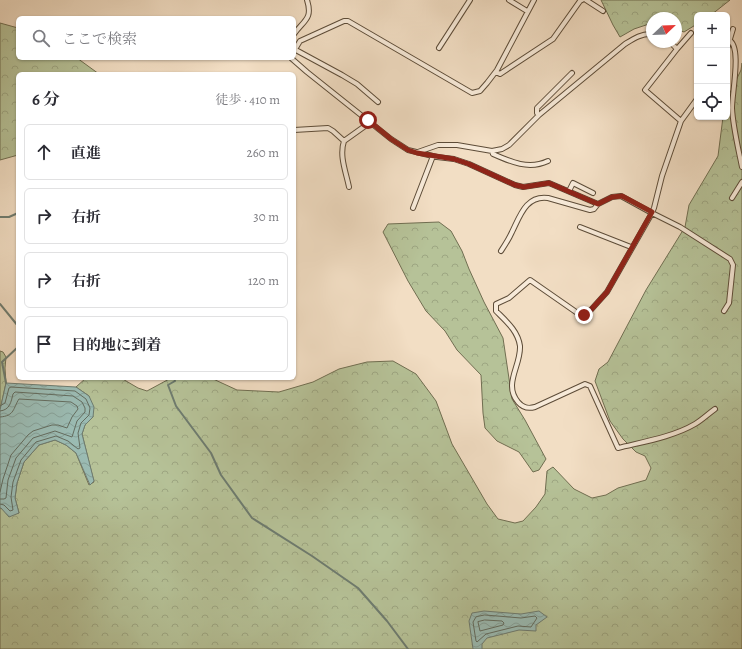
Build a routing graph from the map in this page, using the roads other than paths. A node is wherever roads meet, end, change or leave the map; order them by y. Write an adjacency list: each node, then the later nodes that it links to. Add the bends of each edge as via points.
1 (307, 0): 10 (lane, via 308,18)
2 (470, 0): 16 (lane)
3 (509, 0): 8 (lane)
4 (534, 0): 8 (lane)
5 (582, 0): 20 (lane, via 553,39 500,74)
6 (586, 0): 7 (lane)
7 (603, 11)
8 (527, 12): 20 (lane)
9 (733, 29): 13 (lane)
10 (296, 32)
11 (691, 33): 17 (lane)
12 (646, 34): 24 (lane, via 625,44)
13 (730, 37)
14 (730, 40): 33 (lane, via 736,46 737,69 732,107)
15 (296, 47): 20 (lane, via 300,41 348,21 472,93 480,91)
16 (439, 48)
17 (677, 49): 26 (lane, via 645,90)
18 (296, 51): 22 (lane, via 357,84)
19 (293, 60): 25 (lane)
20 (496, 72)
21 (572, 73): 24 (lane, via 537,108 536,113)
22 (378, 102)
23 (694, 103): 26 (lane)
24 (539, 115): 29 (lane, via 509,145)
25 (368, 120): 28 (lane, via 365,126); 30 (lane, via 391,139)
26 (681, 121): 41 (lane)
27 (296, 130): 28 (lane, via 328,128)
28 (344, 142): 35 (lane, via 342,155)
29 (492, 151): 30 (lane, via 475,147 438,145); 32 (lane, via 493,154 519,165)
30 (417, 153): 31 (lane)
31 (432, 156): 36 (lane, via 469,164 515,185 524,187 549,183); 40 (lane)
32 (548, 161)
33 (742, 166)
34 (742, 182): 38 (lane)
35 (349, 186)
36 (569, 191): 37 (lane, via 573,183); 39 (lane)
37 (593, 193)
38 (732, 198)
39 (598, 204): 41 (lane, via 612,197 622,196); 44 (lane, via 594,210 590,210 543,197 529,203 522,211)
40 (413, 208)
41 (652, 212): 43 (lane); 45 (lane, via 730,259 733,265 729,303)
42 (580, 227): 43 (lane)
43 (631, 247): 46 (lane, via 607,292 584,315 530,280 509,298 496,304 496,311 514,329 520,345 512,382 513,393 522,406 530,408 585,384 590,386 618,448 658,439 679,431 695,424)
44 (501, 251)
45 (724, 311)
46 (715, 409)

